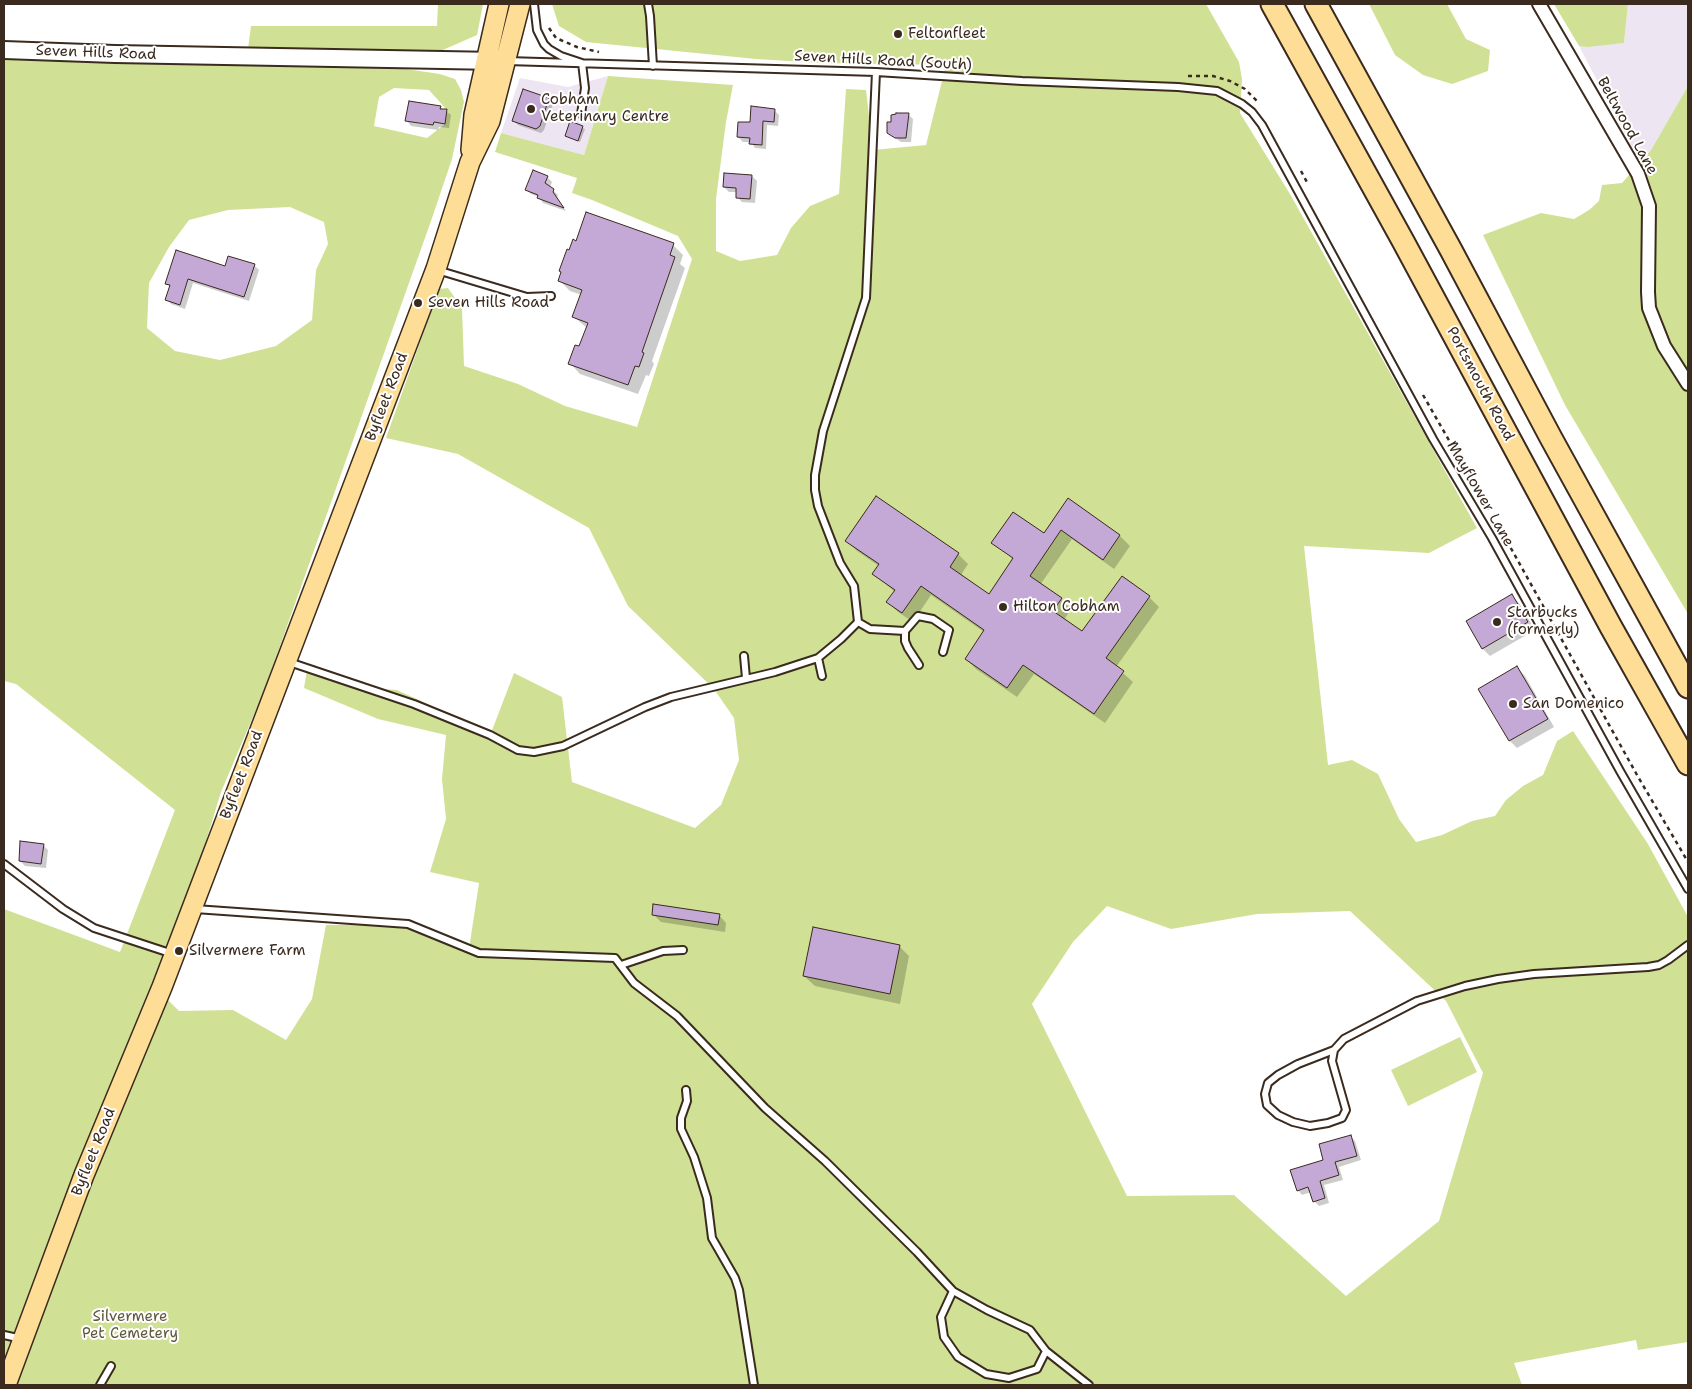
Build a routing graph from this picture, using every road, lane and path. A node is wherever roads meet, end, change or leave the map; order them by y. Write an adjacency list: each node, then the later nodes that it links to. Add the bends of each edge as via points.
1 (499, 4): 11 (main road, Byfleet Road)
2 (520, 4): 12 (main road, Byfleet Road)
3 (534, 4): 13 (lane, via 537,30 544,44 561,56)
4 (648, 4): 14 (lane)
5 (1272, 4): 39 (highway, Portsmouth Road)
6 (1539, 4): 25 (street, Beltwood Lane, via 1638,174 1649,206 1650,308 1664,346)
7 (1318, 6): 38 (highway)
8 (546, 24): 10 (path, via 556,38)
9 (4, 50): 11 (main road, Seven Hills Road, via 458,60)
10 (600, 52)
11 (488, 53): 12 (main road, Seven Hills Road); 20 (main road, Byfleet Road, via 474,115)
12 (507, 61): 13 (lane, Seven Hills Road (South)); 20 (main road, Byfleet Road, via 490,120)
13 (582, 63): 14 (lane, Seven Hills Road (South)); 19 (lane, via 585,88)
14 (652, 66): 15 (lane, Seven Hills Road (South))
15 (876, 72): 18 (lane, Seven Hills Road (South), via 1204,89 1225,94); 29 (lane, via 866,298 823,432 815,475 818,506 840,563 854,586)
16 (1188, 76): 17 (path, via 1213,76 1230,81 1245,89)
17 (1261, 106)
18 (1252, 112): 42 (lane, Mayflower Lane)
19 (580, 114)
20 (470, 162): 23 (main road, Byfleet Road)
21 (1299, 169): 22 (path)
22 (1308, 185)
23 (436, 269): 24 (lane, via 527,297); 34 (main road, Byfleet Road)
24 (551, 296)
25 (1688, 384)
26 (1419, 388): 27 (path)
27 (1490, 512)
28 (1500, 528): 40 (path)
29 (858, 622): 30 (lane, via 870,629); 33 (lane)
30 (905, 631): 31 (lane, via 918,616 933,620 949,630); 35 (lane, via 905,641)
31 (943, 652)
32 (744, 656): 37 (lane)
33 (818, 658): 36 (lane); 37 (lane)
34 (286, 660): 37 (lane, via 414,704 518,750 534,752 563,746 671,697); 43 (main road, Byfleet Road)
35 (919, 665)
36 (822, 676)
37 (746, 678)
38 (1688, 687)
39 (1688, 764)
40 (1688, 862)
41 (4, 864): 46 (lane, via 62,910 94,928)
42 (1688, 889)
43 (191, 909): 46 (main road, Byfleet Road); 47 (lane, via 408,924 479,953 616,958)
44 (1688, 945): 48 (lane, via 1659,965 1534,974 1465,986 1406,1006 1344,1040)
45 (683, 950): 47 (lane, via 663,951)
46 (174, 955): 52 (main road, Byfleet Road, via 84,1175)
47 (621, 965): 50 (lane, via 634,983 677,1016 765,1108 831,1167)
48 (1334, 1050): 48 (lane, via 1278,1075 1268,1084 1265,1094 1268,1105 1278,1115 1310,1126 1342,1118 1346,1110 1332,1061)
49 (686, 1090): 57 (lane, via 681,1129 707,1198 712,1238 739,1290)
50 (953, 1291): 53 (lane, via 1030,1330); 53 (lane, via 941,1317 944,1337 958,1357 986,1374 1009,1378 1037,1369)
51 (4, 1335): 52 (lane)
52 (23, 1339): 55 (main road, Byfleet Road)
53 (1046, 1351): 58 (lane)
54 (111, 1366): 56 (lane)
55 (6, 1385)
56 (100, 1385)
57 (754, 1385)
58 (1089, 1385)

